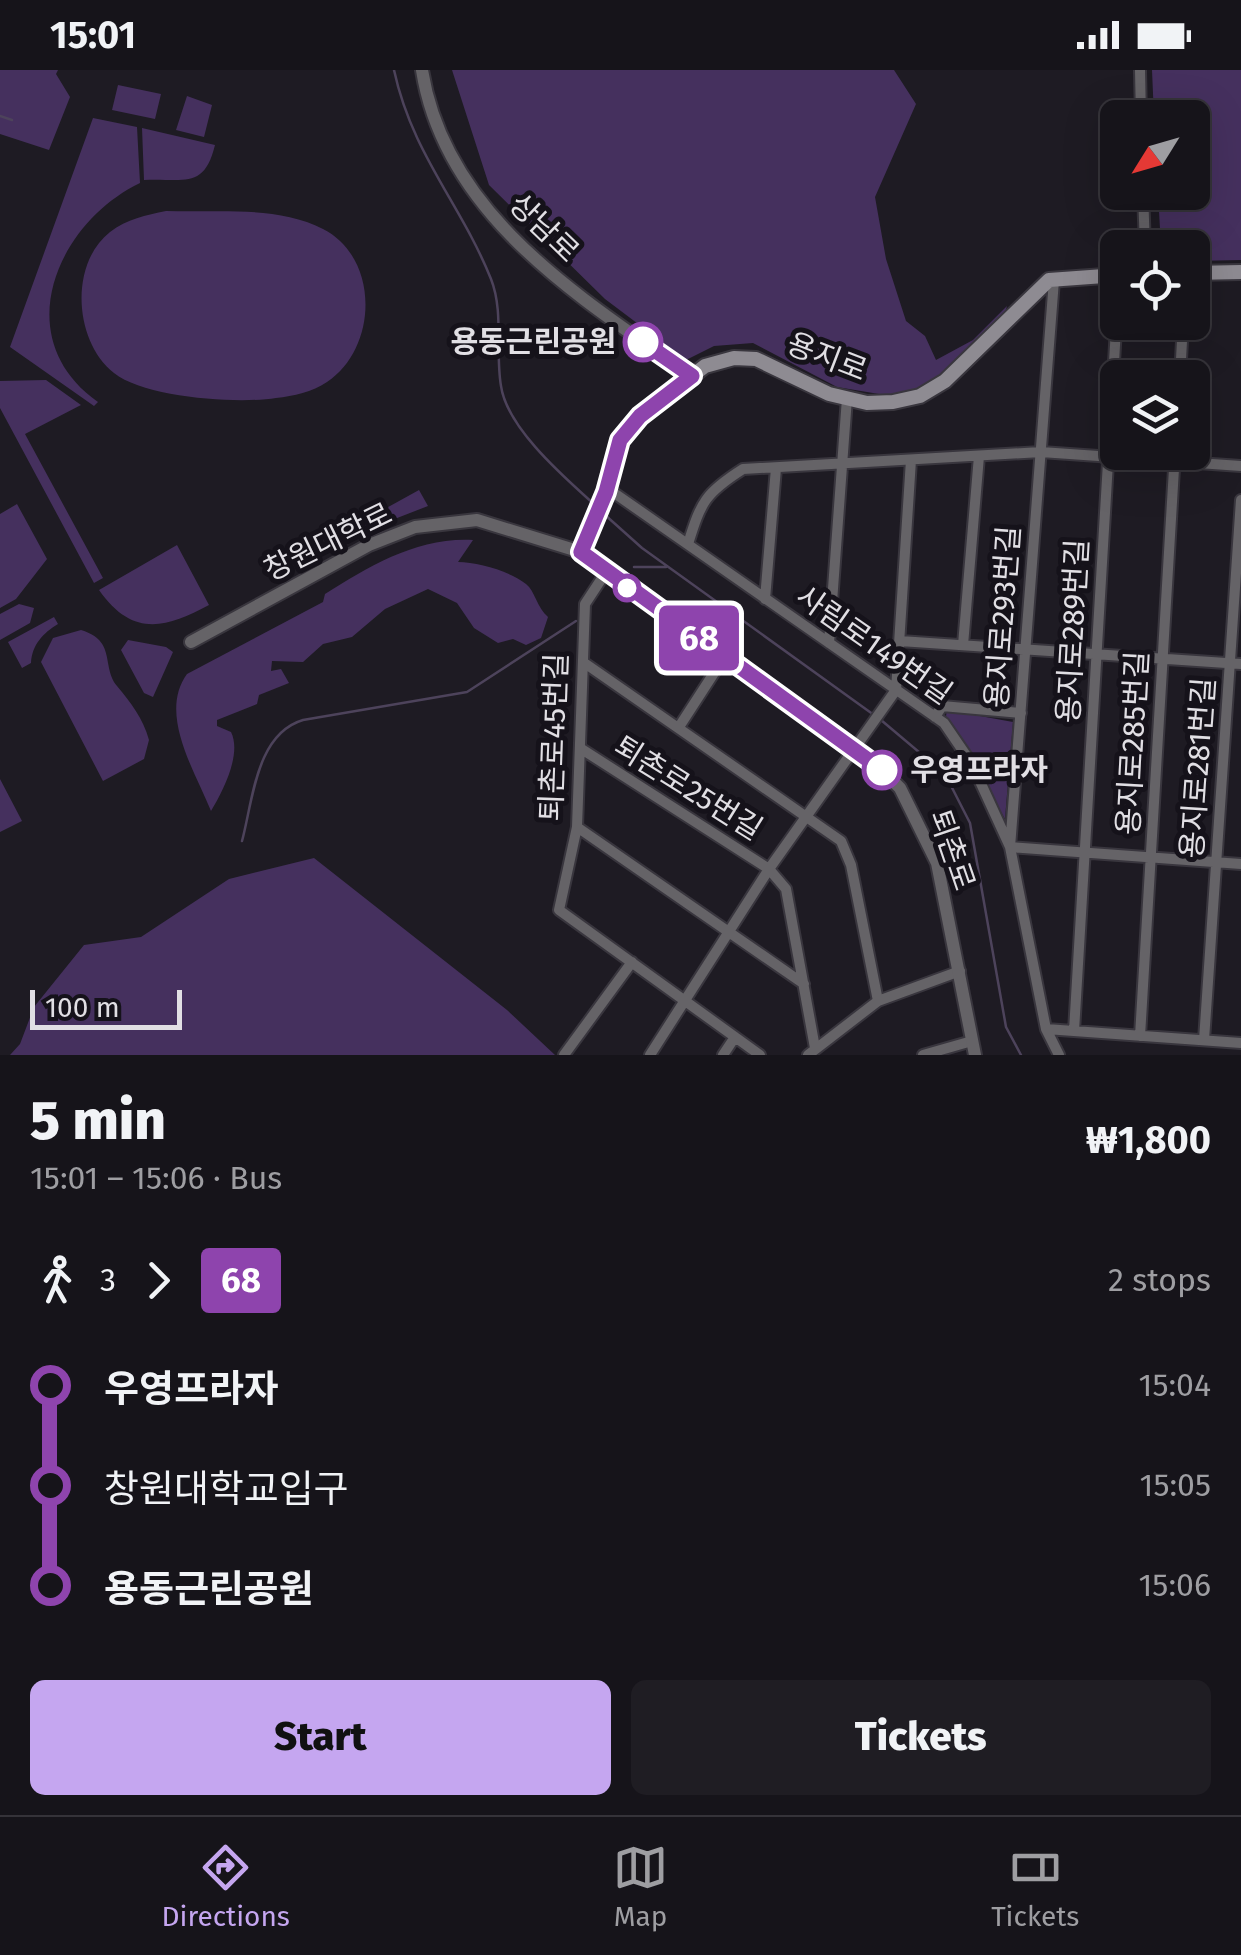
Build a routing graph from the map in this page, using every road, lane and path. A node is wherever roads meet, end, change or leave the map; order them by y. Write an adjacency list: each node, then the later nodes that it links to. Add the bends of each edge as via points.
1 (422, 70): 8 (street, 상남로, via 458,172 519,246)
2 (1140, 70): 3 (street)
3 (1141, 100)
4 (1241, 272): 5 (main road)
5 (1210, 273)
6 (1100, 276): 7 (main road)
7 (1054, 280): 9 (main road, 용지로, via 945,382 893,402); 10 (street, 용지로293번길)
8 (692, 376): 9 (main road, 용지로, via 734,358 756,359); 20 (main road, 용지로, via 620,440)
9 (846, 398): 15 (street)
10 (1041, 452): 11 (street); 12 (street); 30 (street, 용지로293번길)
11 (978, 456): 13 (street); 29 (street)
12 (1100, 456)
13 (911, 460): 15 (street); 26 (street)
14 (1210, 462): 16 (street)
15 (842, 464): 17 (street); 28 (street)
16 (1241, 466)
17 (776, 468): 22 (street, via 743,470 712,488); 25 (street)
18 (1107, 470): 31 (street, 용지로289번길)
19 (1174, 470): 33 (street, 용지로285번길)
20 (607, 490): 22 (street, 사림로149번길); 23 (main road, 용지로)
21 (1241, 500): 35 (street, 용지로281번길)
22 (688, 544): 25 (street, 사림로149번길)
23 (581, 552): 24 (street, 창원대학로); 27 (street, 창원대학로, via 478,520 414,527)
24 (606, 572): 32 (street, 퇴촌로); 34 (street, 퇴촌로45번길, via 584,604)
25 (766, 598): 28 (street, 사림로149번길)
26 (900, 641): 29 (street); 36 (street)
27 (191, 642)
28 (829, 643): 36 (street, 사림로149번길)
29 (963, 645): 30 (street)
30 (1026, 650): 31 (street); 37 (street, 용지로293번길)
31 (1096, 654): 33 (street); 45 (street, 용지로289번길)
32 (724, 656): 39 (street); 40 (street, 퇴촌로)
33 (1163, 659): 35 (street); 46 (street, 용지로285번길)
34 (583, 662): 39 (street, 퇴촌로25번길); 41 (street, 퇴촌로45번길)
35 (1236, 664): 47 (street, 용지로281번길)
36 (894, 693): 38 (street, 사림로149번길); 40 (street, 퇴촌로25번길)
37 (1020, 713): 38 (street, via 942,706); 44 (street, 용지로293번길)
38 (935, 717): 44 (street, 사림로149번길, via 972,764)
39 (679, 727): 42 (street, 퇴촌로25번길)
40 (857, 743): 42 (street, 퇴촌로25번길); 52 (street, 퇴촌로, via 900,788 922,827 937,863)
41 (580, 748): 43 (street, 퇴촌로45번길); 49 (street, 퇴촌로25번길)
42 (808, 814): 49 (street, 퇴촌로25번길); 55 (street, via 841,841 851,864)
43 (577, 827): 50 (street); 51 (street, 퇴촌로45번길, via 559,910)
44 (1010, 847): 45 (street); 56 (street, 사림로149번길)
45 (1085, 852): 46 (street); 57 (street, 용지로289번길)
46 (1151, 857): 47 (street); 58 (street, 용지로285번길)
47 (1216, 862): 48 (street); 60 (street, 용지로281번길)
48 (1241, 864)
49 (770, 869): 50 (street, 퇴촌로25번길); 53 (street, via 786,888)
50 (729, 932): 53 (street); 54 (street, 퇴촌로25번길)
51 (632, 962): 54 (street); 64 (street)
52 (960, 971): 55 (street); 62 (street, 퇴촌로)
53 (804, 984): 63 (street)
54 (685, 1000): 59 (street); 65 (street, 퇴촌로25번길)
55 (878, 1001): 63 (street)
56 (1046, 1029): 57 (street); 69 (street, 사림로149번길)
57 (1074, 1031): 58 (street)
58 (1140, 1036): 60 (street)
59 (735, 1037): 66 (street); 67 (street)
60 (1204, 1040): 61 (street)
61 (1241, 1043)
62 (973, 1048): 68 (street)
63 (812, 1052)
64 (564, 1055)
65 (650, 1055)
66 (723, 1055)
67 (760, 1055)
68 (923, 1055)
69 (1059, 1055)

